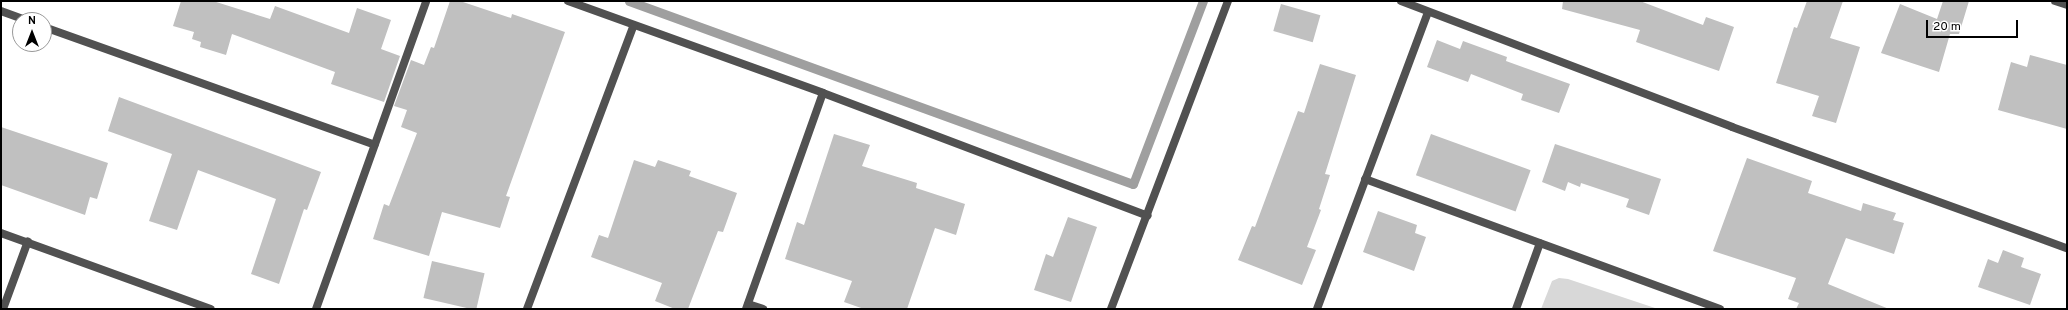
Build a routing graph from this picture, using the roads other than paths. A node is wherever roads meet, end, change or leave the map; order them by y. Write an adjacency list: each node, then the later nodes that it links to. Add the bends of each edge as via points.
1 (426, 1): 13 (street)
2 (568, 1): 10 (street)
3 (1228, 1): 15 (street)
4 (1401, 1): 8 (street)
5 (2055, 1): 6 (street)
6 (2067, 6)
7 (1, 11): 9 (street)
8 (1428, 12): 14 (street); 19 (street)
9 (12, 15)
10 (634, 25): 12 (street); 24 (street)
11 (52, 30): 13 (street)
12 (823, 93): 15 (street); 20 (street)
13 (374, 145): 23 (street)
14 (1365, 179): 18 (street); 27 (street)
15 (1148, 216): 26 (street)
16 (1, 233): 17 (street)
17 (28, 241): 21 (street); 22 (street)
18 (1540, 243): 28 (street); 29 (street)
19 (2067, 248)
20 (747, 306): 25 (street)
21 (3, 309)
22 (211, 309)
23 (316, 309)
24 (527, 309)
25 (763, 309)
26 (1111, 309)
27 (1317, 309)
28 (1516, 309)
29 (1720, 309)

